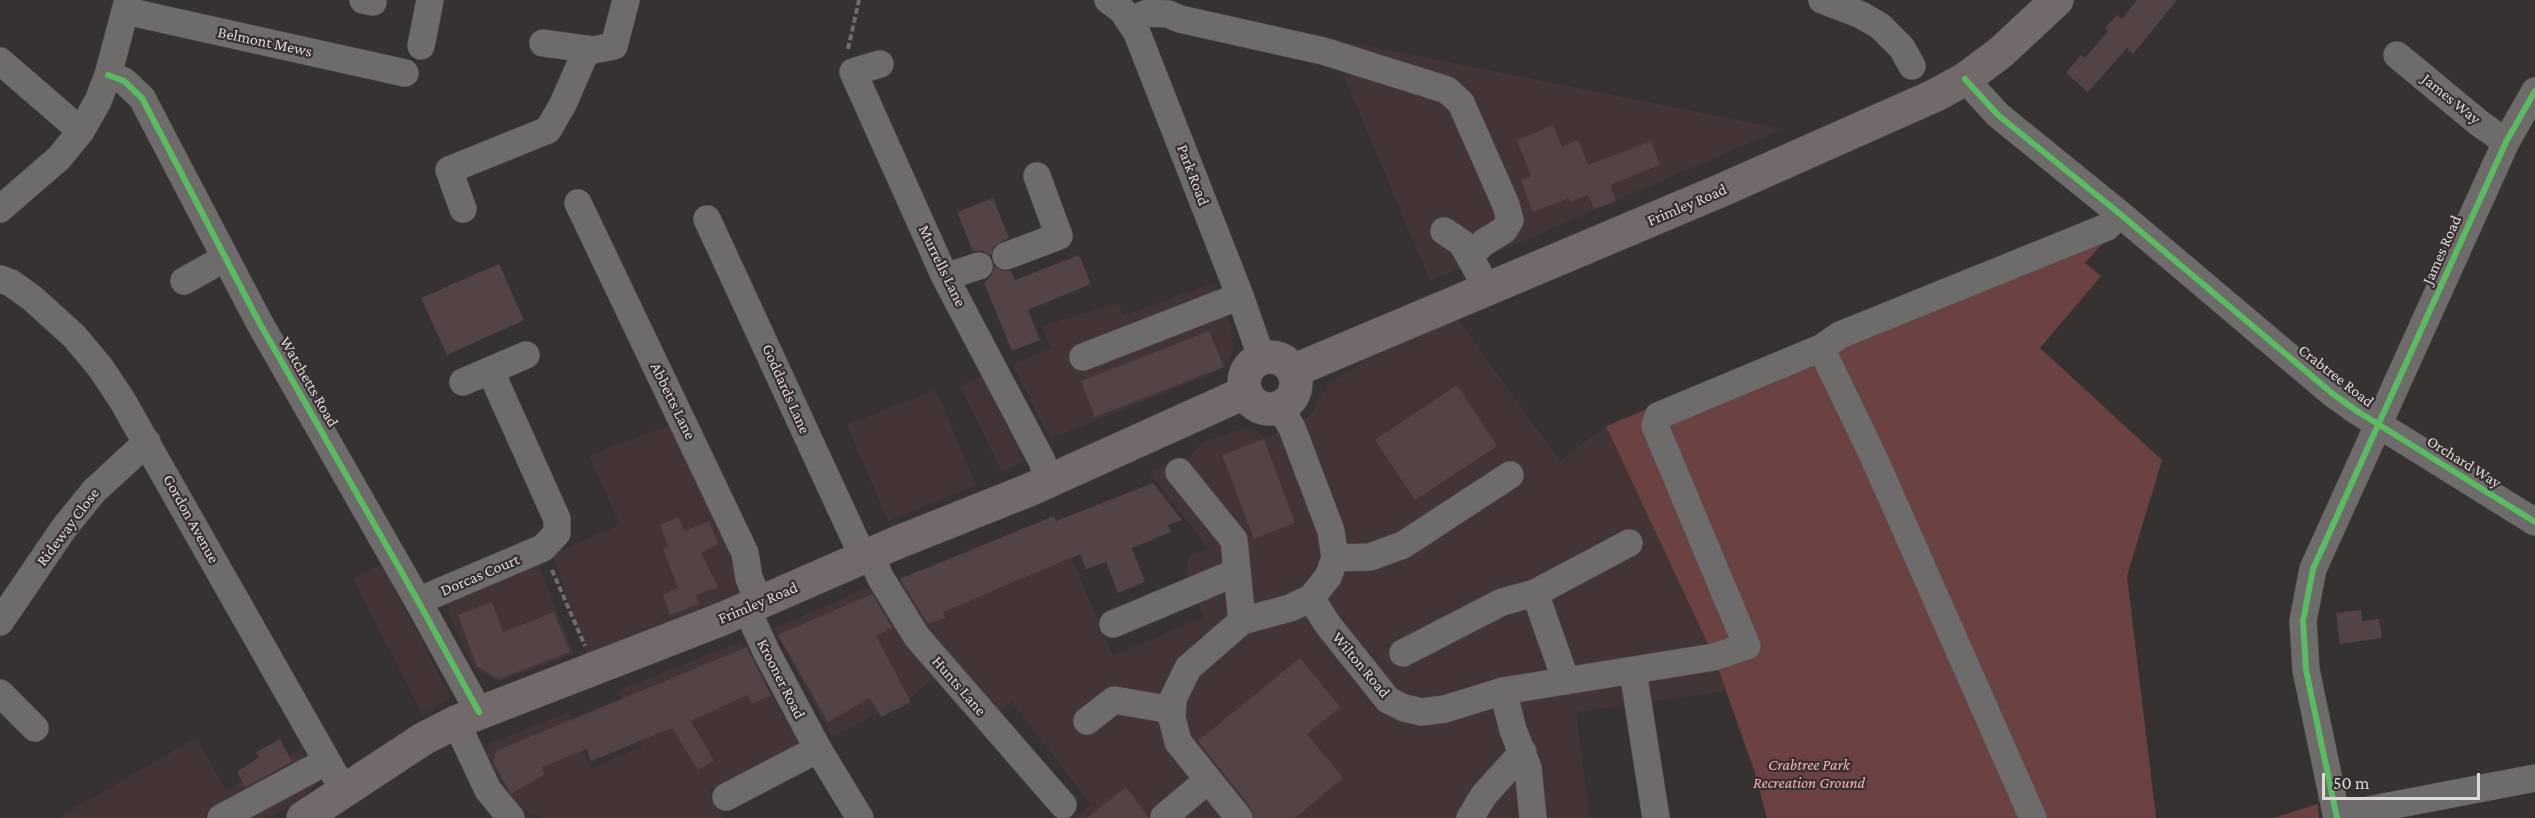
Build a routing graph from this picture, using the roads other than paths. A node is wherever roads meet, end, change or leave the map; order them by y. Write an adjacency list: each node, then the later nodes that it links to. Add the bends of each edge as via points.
1 (430, 0): 9 (street)
2 (626, 0): 10 (street, via 614,46)
3 (1108, 0): 7 (street, Park Road)
4 (1822, 0): 14 (street, via 1880,26 1902,48)
5 (2057, 0): 17 (main road, Frimley Road, via 2005,49)
6 (127, 5): 15 (street, Belmont Mews); 16 (street)
7 (1130, 20): 29 (street, via 1148,13 1168,14 1323,51 1447,90 1461,103 1510,220 1504,230); 36 (street, Park Road)
8 (543, 43): 10 (street)
9 (421, 46)
10 (587, 50): 24 (street, via 548,130 449,170)
11 (2397, 55): 20 (street, James Way)
12 (0, 61): 19 (street)
13 (880, 64): 32 (street, Murrells Lane, via 853,72)
14 (1912, 66)
15 (405, 73)
16 (108, 75): 19 (street); 30 (street, Watchetts Road, via 124,81 142,99)
17 (1965, 79): 25 (street, Crabtree Road, via 1998,115); 35 (main road, Frimley Road, via 1848,135)
18 (2535, 90): 20 (street, James Road)
19 (81, 132): 23 (street, via 59,158)
20 (2506, 141): 46 (street, James Road)
21 (1037, 176): 28 (street, via 1059,236)
22 (578, 203): 58 (street, Abbetts Lane, via 745,553)
23 (0, 209)
24 (463, 209)
25 (2120, 214): 37 (street, via 2107,226 1840,335); 46 (street, Crabtree Road, via 2333,394)
26 (707, 219): 54 (street, Goddards Lane)
27 (1444, 231): 29 (street, via 1461,243)
28 (1006, 256)
29 (1470, 256): 35 (street)
30 (225, 258): 34 (street); 60 (street, Watchetts Road)
31 (979, 266): 32 (street)
32 (945, 277): 51 (street, Murrells Lane)
33 (0, 279): 47 (street, Gordon Avenue, via 32,298 74,336 100,367)
34 (184, 281)
35 (1488, 290): 41 (main road, Frimley Road)
36 (1240, 296): 39 (street); 40 (street, Park Road)
37 (1821, 348): 65 (street, Wilton Road, via 1658,416 1655,426 1747,646 1714,657); 92 (street, via 1874,458)
38 (526, 355): 42 (street)
39 (1083, 357)
40 (1262, 359): 41 (main road, via 1278,358); 44 (main road, via 1250,366 1245,375)
41 (1293, 371): 45 (main road, via 1296,389)
42 (490, 372): 43 (street); 60 (street, Dorcas Court, via 557,519 557,534 543,548)
43 (463, 382)
44 (1246, 392): 45 (main road, via 1259,407); 51 (main road, Frimley Road)
45 (1280, 407): 55 (street, via 1292,428 1331,531)
46 (2379, 424): 52 (street, Orchard Way); 82 (street, Crabtree Road, via 2313,569 2303,621 2306,670)
47 (147, 442): 62 (street, Rideway Close, via 88,498); 75 (street, Gordon Avenue)
48 (677, 445): 58 (street)
49 (1179, 472): 56 (street, via 1234,540)
50 (1510, 476): 55 (street, via 1403,545 1370,557)
51 (1049, 481): 54 (main road, Frimley Road)
52 (2535, 522)
53 (1629, 543): 57 (street)
54 (867, 557): 58 (main road, Frimley Road); 80 (street, Hunts Lane, via 917,637)
55 (1335, 558): 59 (street, via 1328,577)
56 (1237, 572): 61 (street); 63 (street)
57 (1535, 593): 64 (street, via 1502,602); 66 (street)
58 (751, 596): 70 (main road, Frimley Road, via 645,650); 73 (street, Krooner Road, via 767,653)
59 (1311, 598): 61 (street); 67 (street, Wilton Road, via 1388,700 1404,708 1422,712 1445,709)
60 (418, 601): 70 (street, Watchetts Road)
61 (1242, 621): 69 (street, via 1188,668)
62 (0, 622)
63 (1113, 624)
64 (1403, 653)
65 (1633, 671): 66 (street, Wilton Road); 91 (street)
66 (1566, 681): 67 (street, Wilton Road)
67 (1503, 691): 74 (street)
68 (0, 693): 72 (street)
69 (1172, 710): 71 (street, via 1114,700); 77 (street, via 1178,742)
70 (467, 717): 78 (main road, Frimley Road, via 423,739); 85 (street, Watchetts Road, via 488,790)
71 (1087, 721)
72 (35, 728)
73 (818, 749): 79 (street); 86 (street, Krooner Road)
74 (1525, 760): 88 (street, via 1484,795); 89 (street); 90 (street)
75 (327, 761): 78 (street, Gordon Avenue); 83 (street)
76 (2535, 777): 82 (street)
77 (1208, 780): 81 (street); 87 (street)
78 (344, 791): 84 (main road, Frimley Road)
79 (726, 797)
80 (1063, 805)
81 (1164, 817)
82 (2337, 817)
83 (221, 818)
84 (303, 818)
85 (512, 818)
86 (860, 818)
87 (1239, 818)
88 (1470, 818)
89 (1533, 818)
90 (1543, 818)
91 (1656, 818)
92 (2033, 818)

